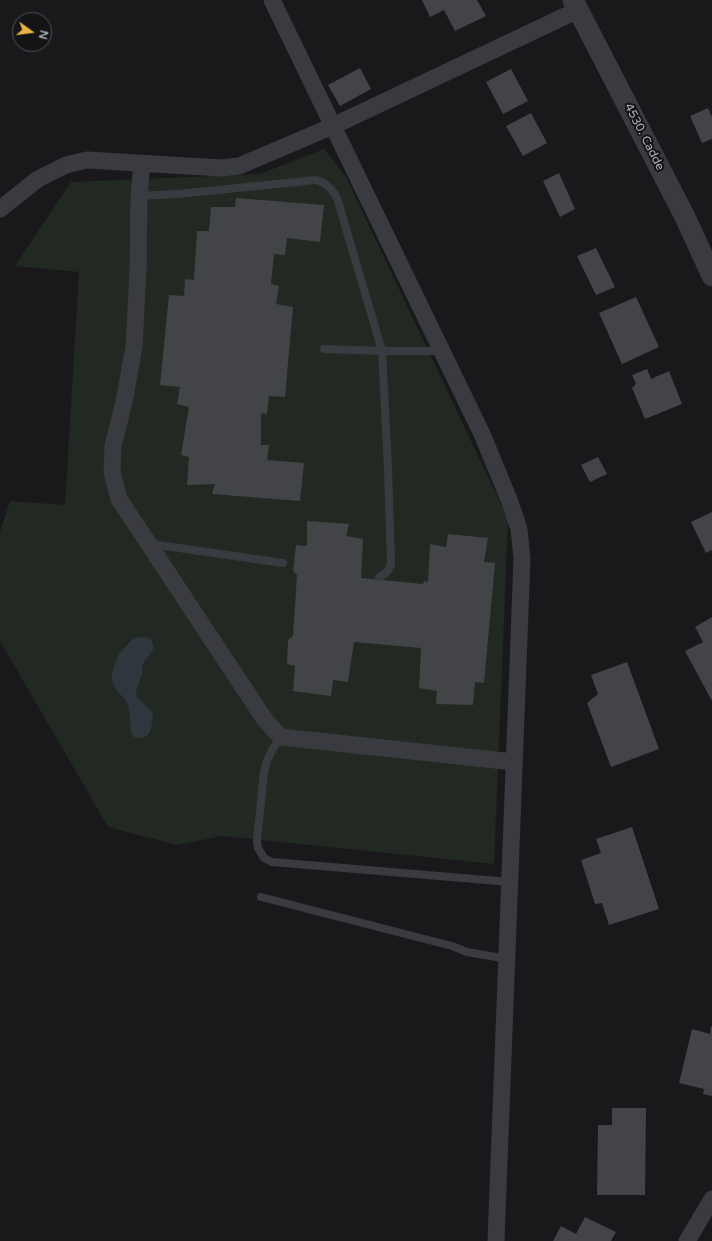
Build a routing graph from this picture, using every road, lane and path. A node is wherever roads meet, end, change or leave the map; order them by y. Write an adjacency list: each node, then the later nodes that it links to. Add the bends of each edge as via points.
1 (272, 0): 3 (street)
2 (578, 4): 3 (street); 7 (street, 4530. Cadde)
3 (333, 126): 4 (street, via 239,166 221,168); 10 (street)
4 (142, 164): 5 (street); 6 (street, via 87,160 66,165 38,179)
5 (139, 196): 9 (lane, via 316,180 324,183 338,200); 11 (street, via 134,347 113,446 112,472 119,499)
6 (0, 209)
7 (712, 276)
8 (324, 349): 9 (lane)
9 (382, 351): 10 (lane); 13 (lane, via 391,564 389,570)
10 (442, 351): 15 (street, via 482,434 519,529 522,559)
11 (149, 544): 12 (lane); 14 (street, via 265,720)
12 (282, 564)
13 (379, 577)
14 (281, 737): 15 (street); 16 (lane, via 272,750 264,772 257,840 264,858 272,862)
15 (514, 762): 16 (street)
16 (510, 882): 18 (street)
17 (261, 897): 18 (lane, via 467,952)
18 (507, 959): 20 (street)
19 (712, 1199): 21 (street)
20 (496, 1241)
21 (687, 1241)

